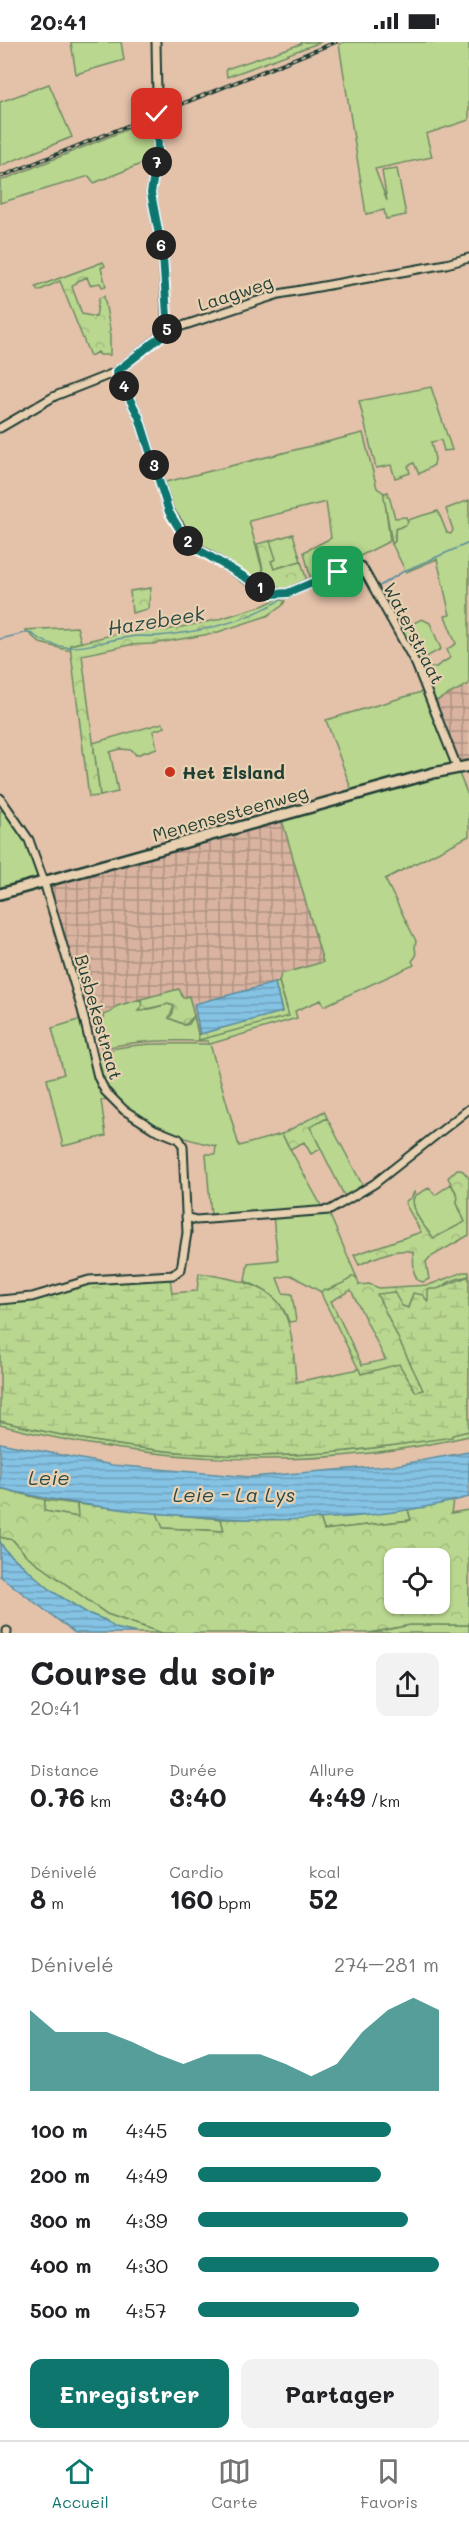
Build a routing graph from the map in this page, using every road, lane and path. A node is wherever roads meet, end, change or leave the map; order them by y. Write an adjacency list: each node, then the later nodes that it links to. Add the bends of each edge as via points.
1 (156, 42): 3 (street, via 158,150 151,193 163,256)
2 (469, 258): 3 (street, Laagweg, via 279,294)
3 (168, 331): 4 (street, Laagweg)
4 (116, 372): 5 (street, Laagweg, via 55,396); 7 (street, Waterstraat, via 139,417 169,512 192,544 276,594 288,593 350,566 362,567 416,664)
5 (0, 428)
6 (469, 766): 7 (street, Menensesteenweg)
7 (457, 767): 9 (street, Menensesteenweg)
8 (0, 798): 9 (street, Busbekestraat, via 29,840)
9 (44, 882): 10 (street, Menensesteenweg); 12 (street, Busbekestraat, via 100,1084 124,1110 179,1139 184,1153)
10 (0, 894)
11 (469, 1109): 12 (street, via 374,1184 330,1210 196,1220)
12 (186, 1217): 13 (street, Busbekestraat, via 183,1264 173,1275 89,1280 32,1297)
13 (0, 1300)

